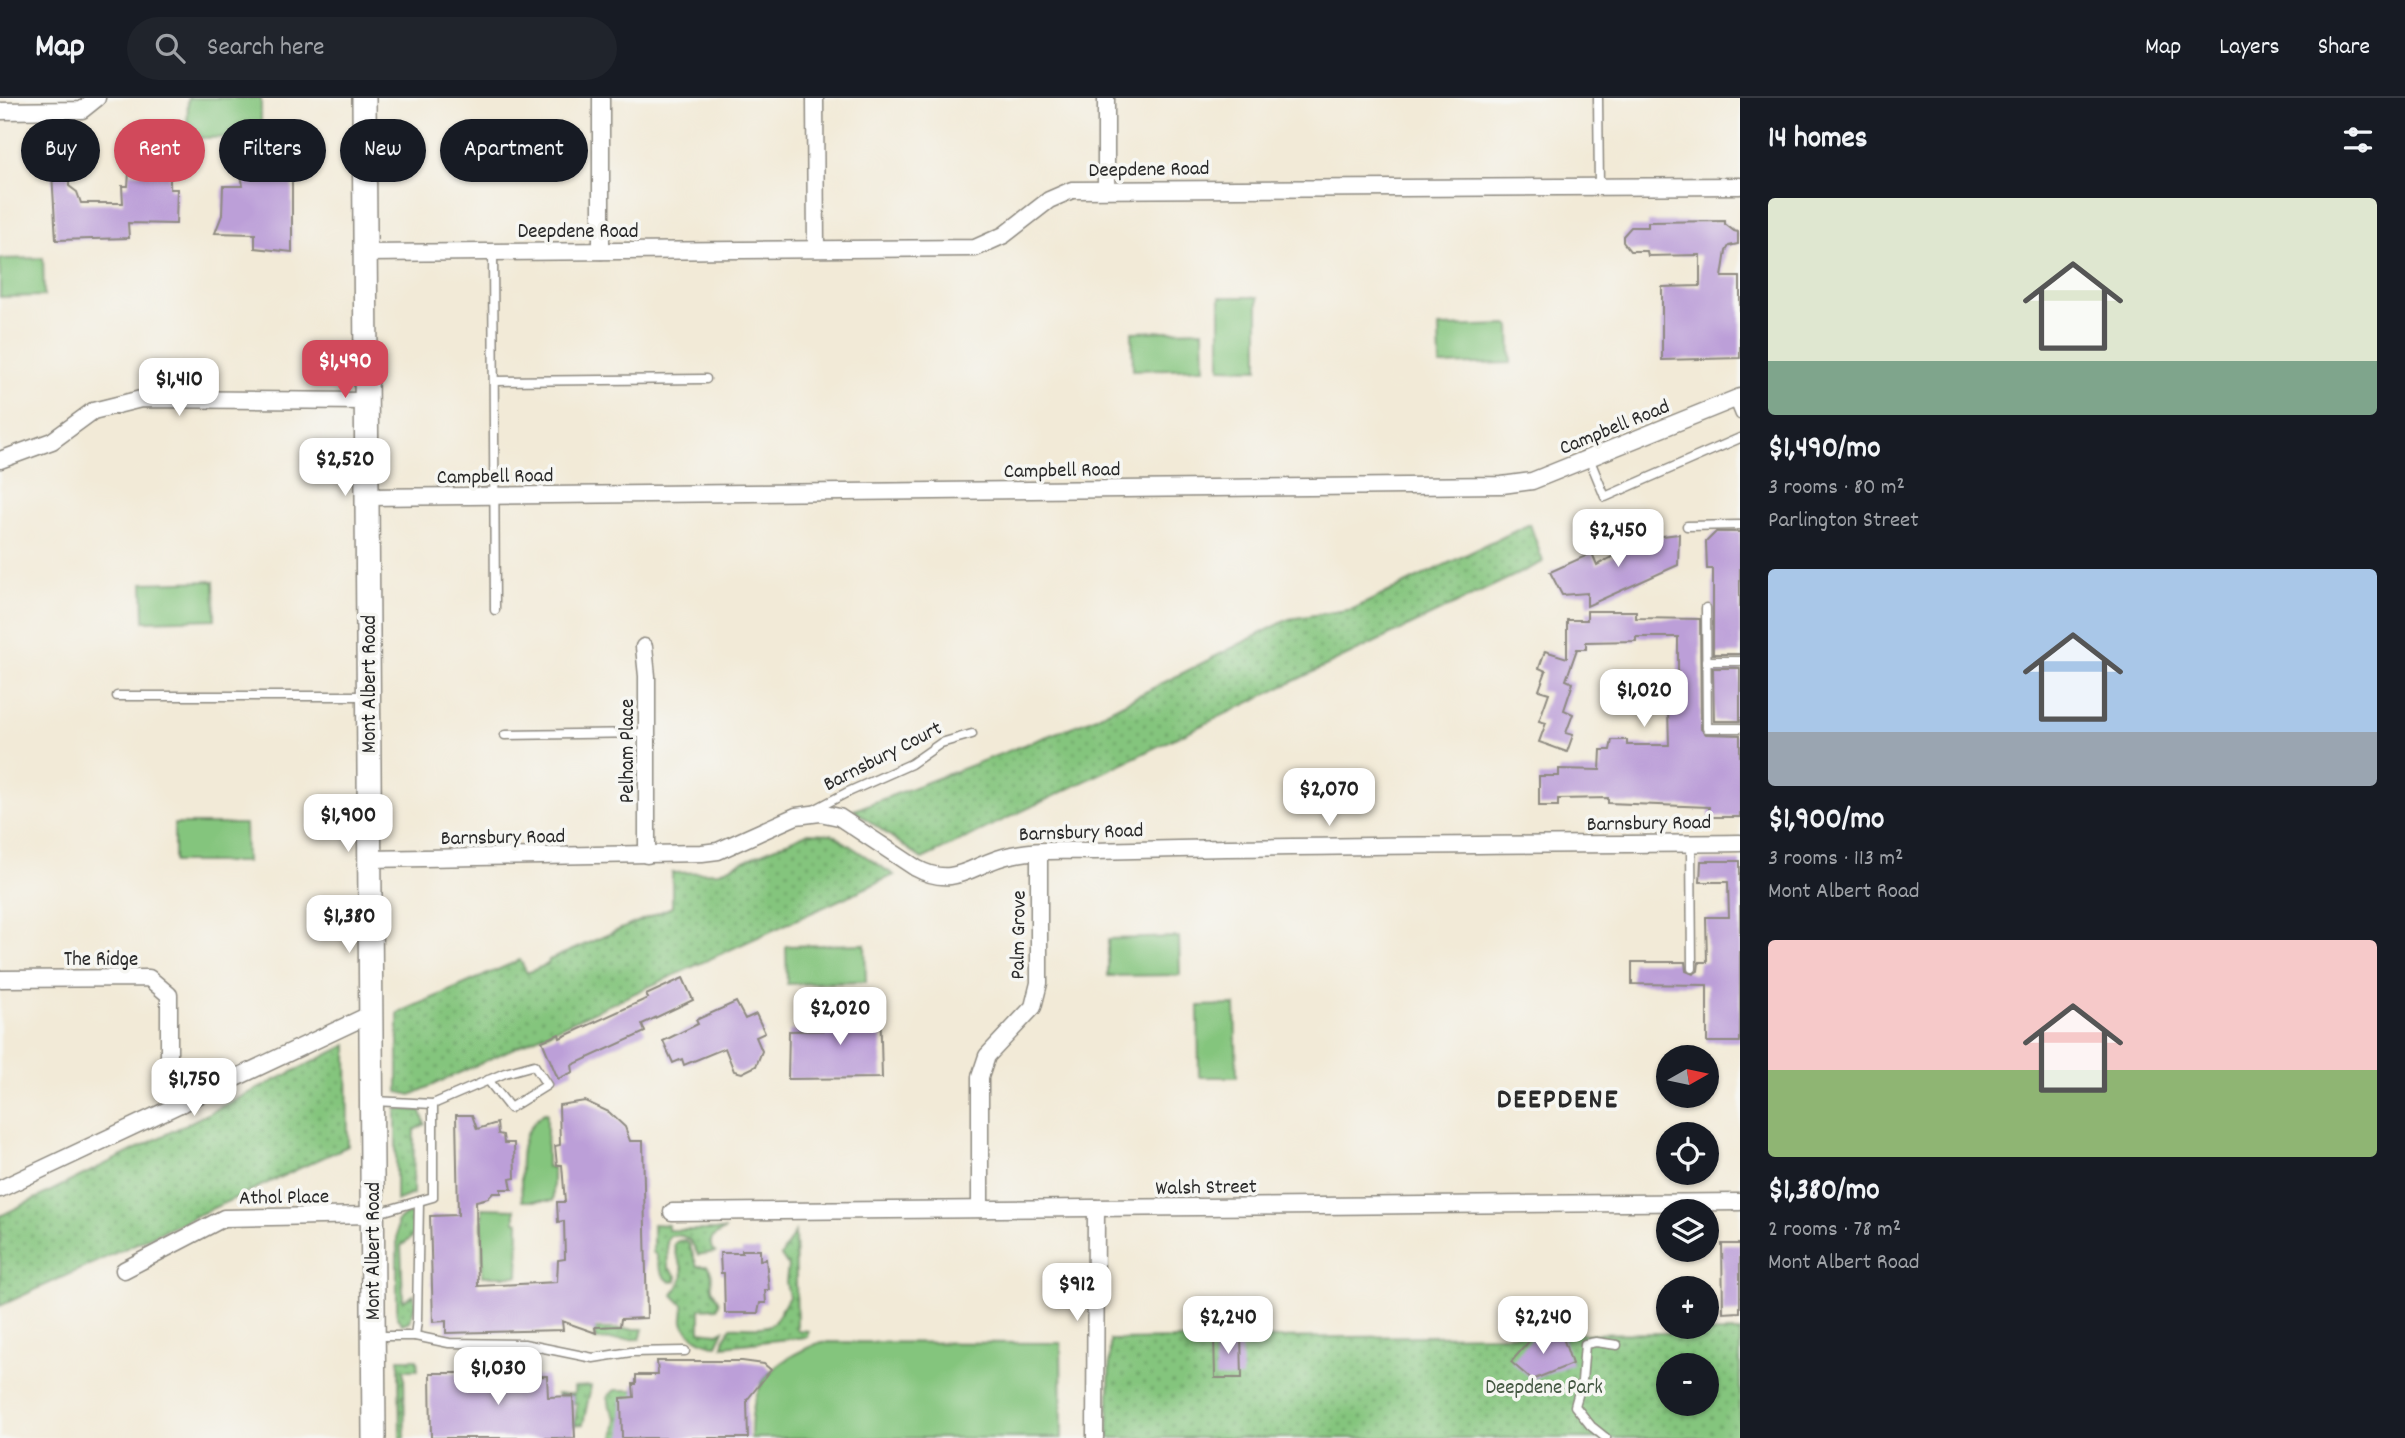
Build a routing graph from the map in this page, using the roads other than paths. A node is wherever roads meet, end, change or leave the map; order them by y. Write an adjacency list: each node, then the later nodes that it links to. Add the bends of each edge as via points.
1 (364, 98): 14 (main road, Mont Albert Road)
2 (601, 98): 13 (street)
3 (815, 98): 11 (street)
4 (1106, 98): 10 (street)
5 (1598, 98): 8 (lane)
6 (96, 99): 7 (street, via 82,110)
7 (0, 111)
8 (1599, 186): 9 (street, Deepdene Road); 10 (street, Deepdene Road)
9 (1740, 186)
10 (1106, 189): 11 (street, Deepdene Road, via 1072,190 1049,200 1004,235 975,248)
11 (816, 249): 13 (street, Deepdene Road)
12 (493, 251): 13 (street, Deepdene Road); 14 (street, Deepdene Road); 16 (lane)
13 (601, 251)
14 (365, 253): 17 (main road, Mont Albert Road)
15 (706, 379): 16 (lane)
16 (494, 381): 22 (lane)
17 (366, 401): 21 (street, via 141,399 93,411 52,441); 23 (main road, Mont Albert Road)
18 (1738, 404): 20 (street, Campbell Road)
19 (1740, 438): 20 (lane, via 1605,497)
20 (1589, 458): 22 (street, Campbell Road, via 1532,481 1502,485)
21 (0, 460)
22 (495, 496): 23 (street, Campbell Road); 27 (lane)
23 (367, 497): 32 (main road, Mont Albert Road)
24 (1740, 525): 25 (lane)
25 (1687, 526)
26 (1706, 608): 30 (lane)
27 (495, 610)
28 (644, 647): 34 (street, Pelham Place)
29 (1740, 661): 30 (lane)
30 (1706, 662): 33 (lane, via 1707,728)
31 (117, 696): 32 (lane)
32 (369, 696): 42 (main road, Mont Albert Road)
33 (1740, 728)
34 (647, 733): 36 (lane); 41 (street, Pelham Place)
35 (972, 734): 37 (lane, Barnsbury Court, via 940,743 911,764)
36 (505, 735)
37 (810, 813): 40 (street, Barnsbury Road, via 839,817 937,877 953,877 1004,856); 41 (street, Barnsbury Road, via 718,851)
38 (1691, 843): 39 (street, Barnsbury Road); 40 (street, Barnsbury Road); 43 (lane)
39 (1740, 843)
40 (1038, 852): 54 (street, Palm Grove, via 1039,984 1033,1007 988,1056 980,1077)
41 (647, 855): 42 (street, Barnsbury Road)
42 (370, 859): 45 (main road, Mont Albert Road)
43 (1692, 968)
44 (0, 979): 48 (street, The Ridge, via 149,978 169,995 169,1073)
45 (371, 1024): 47 (main road, Mont Albert Road); 48 (street)
46 (490, 1079): 46 (lane, via 534,1065 547,1085 510,1108); 49 (lane)
47 (371, 1101): 49 (lane); 56 (main road, Mont Albert Road)
48 (181, 1104): 50 (street)
49 (433, 1104): 51 (lane, via 433,1197)
50 (0, 1189)
51 (419, 1201): 56 (lane); 59 (lane)
52 (1740, 1202): 53 (street, Walsh Street)
53 (1096, 1208): 54 (street, Walsh Street); 63 (street)
54 (979, 1209): 55 (street, Walsh Street)
55 (672, 1212)
56 (372, 1215): 57 (street, Athol Place, via 224,1218); 58 (main road, Mont Albert Road)
57 (124, 1270)
58 (373, 1336): 59 (lane); 62 (main road, Mont Albert Road)
59 (415, 1336): 61 (lane, via 449,1343 524,1344 593,1358)
60 (1617, 1345): 64 (lane, via 1585,1344 1575,1406)
61 (685, 1351)
62 (374, 1438)
63 (1095, 1438)
64 (1606, 1438)

